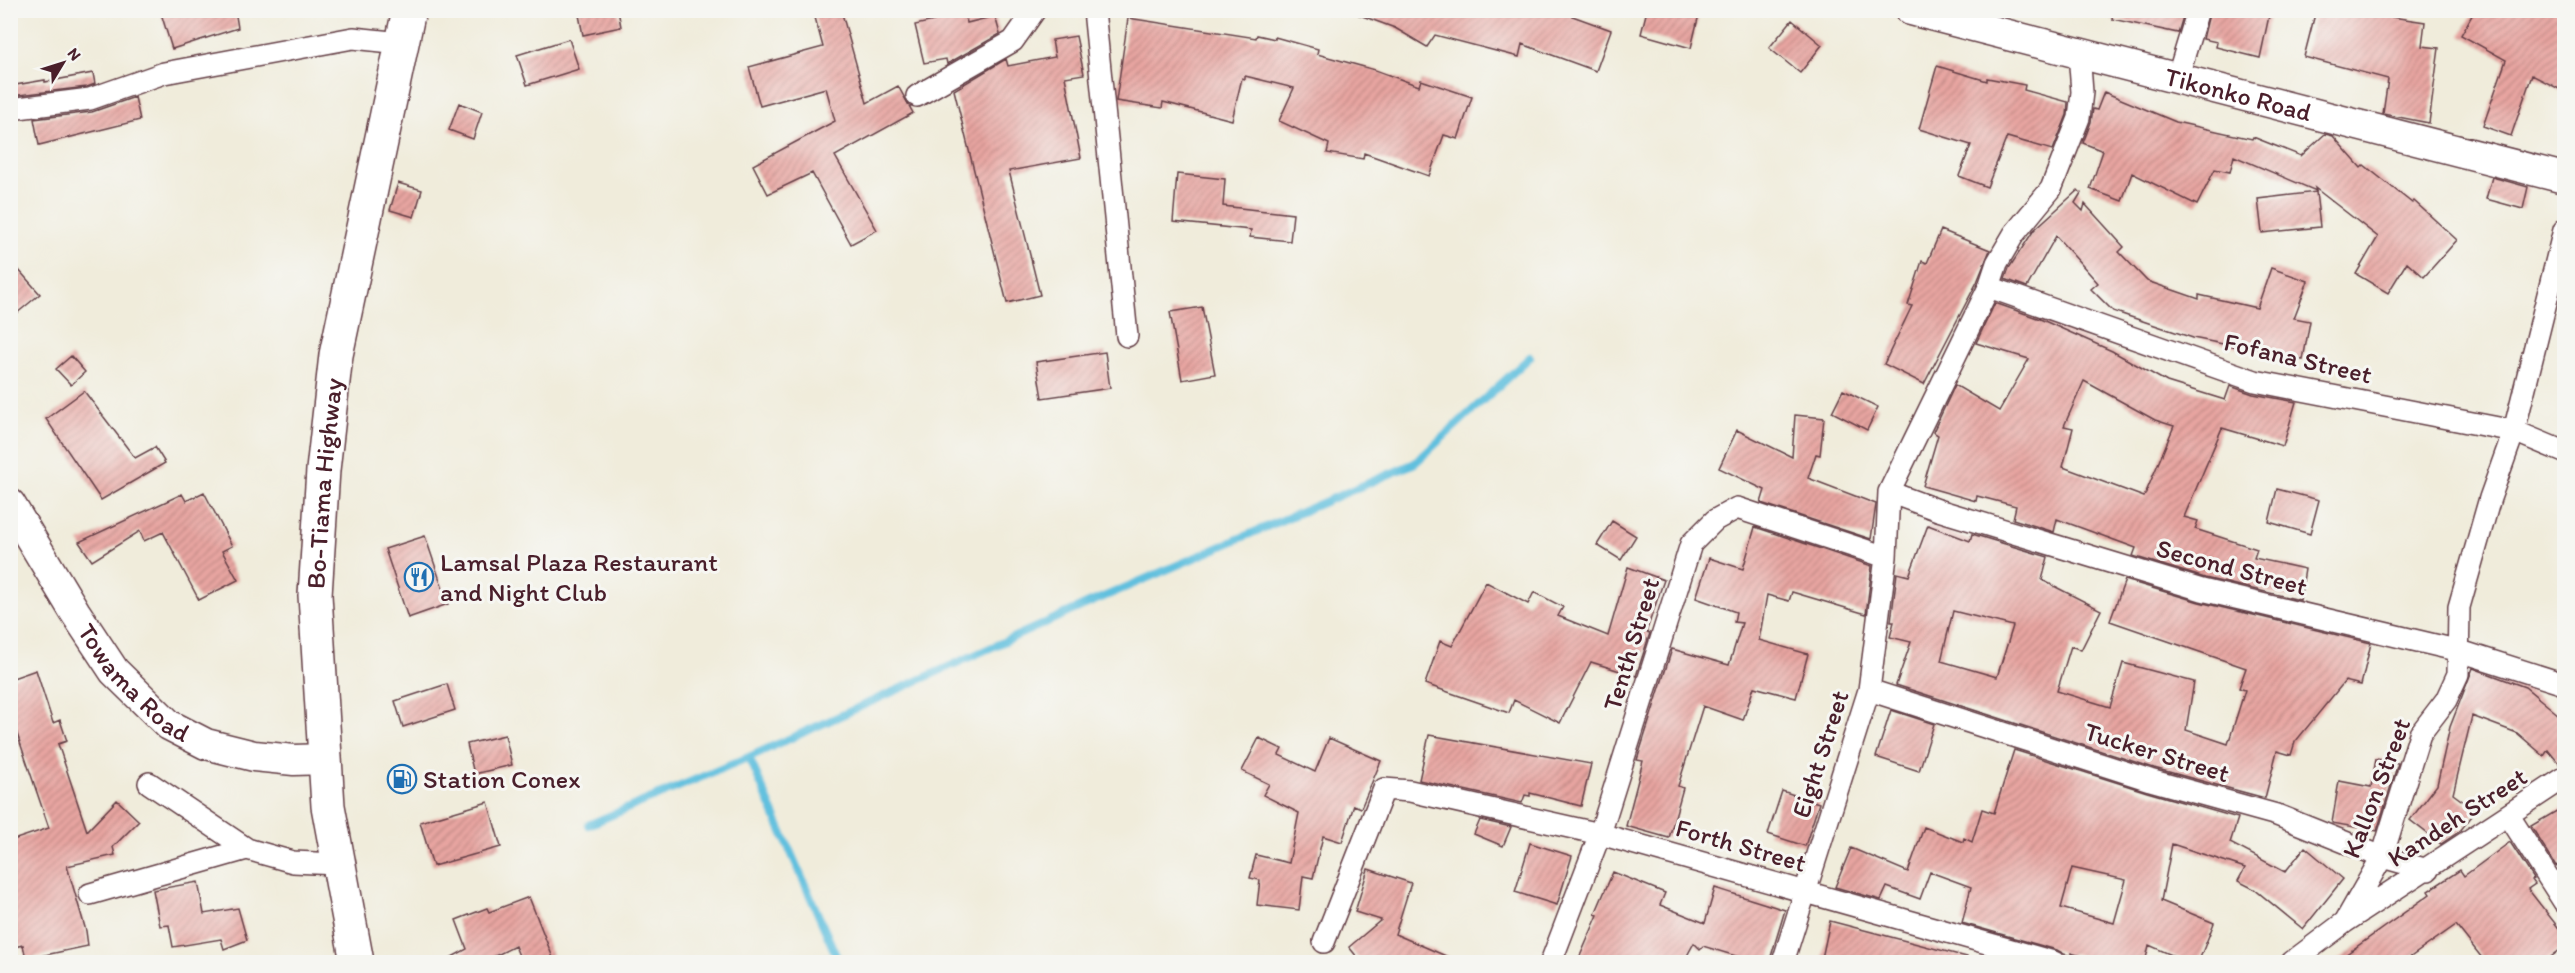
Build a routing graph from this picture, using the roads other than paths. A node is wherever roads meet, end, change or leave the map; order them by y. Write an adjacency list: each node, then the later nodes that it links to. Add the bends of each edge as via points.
1 (409, 10): 6 (highway, Bo-Tiama Highway)
2 (1035, 10): 9 (street, via 1013,41)
3 (1094, 10): 14 (street)
4 (1911, 10): 7 (street, Tikonko Road)
5 (2198, 10): 8 (street)
6 (401, 43): 10 (street, via 353,38 164,73 90,99); 23 (highway, Bo-Tiama Highway, via 336,355 325,459 315,595)
7 (2079, 53): 8 (street, Tikonko Road); 13 (street, via 2079,118 2051,189 2014,234 1997,263)
8 (2177, 79): 11 (street, Tikonko Road)
9 (917, 96)
10 (10, 109)
11 (2565, 178)
12 (2565, 230): 15 (street, Kallon Street)
13 (1989, 287): 15 (street, Fofana Street, via 2255,381); 17 (street)
14 (1127, 336)
15 (2514, 432): 16 (street, Fofana Street); 20 (street, Kallon Street, via 2490,498 2459,607)
16 (2565, 452)
17 (1889, 492): 19 (street, Eight Street); 20 (street, Second Street, via 2202,590)
18 (10, 504): 23 (street, Towama Road, via 114,671 169,725 206,744 254,756)
19 (1886, 557): 22 (street, Eight Street); 27 (street, Tenth Street, via 1737,508 1715,520 1691,544)
20 (2460, 651): 21 (street, Second Street); 29 (street, Kallon Street, via 2458,674 2420,734)
21 (2565, 684)
22 (1869, 690): 29 (street, Tucker Street, via 2150,780 2277,815); 32 (street, Eight Street)
23 (326, 759): 30 (highway, Bo-Tiama Highway)
24 (2565, 778): 26 (street, Kandeh Street)
25 (148, 783): 28 (street)
26 (2510, 816): 31 (street, Kandeh Street); 34 (street)
27 (1600, 834): 32 (street, Forth Street); 36 (street, Forth Street, via 1410,791 1384,789); 39 (street, Tenth Street)
28 (247, 849): 30 (street, via 293,862); 33 (street)
29 (2382, 857): 31 (street, Tucker Street); 35 (street, Kallon Street)
30 (337, 864): 38 (highway, Bo-Tiama Highway)
31 (2428, 870): 35 (street, Kandeh Street)
32 (1804, 891): 40 (street, Eight Street); 41 (street, Forth Street)
33 (90, 894)
34 (2565, 902)
35 (2345, 922): 37 (street, Kandeh Street)
36 (1324, 942)
37 (2292, 962)
38 (357, 963)
39 (1551, 963)
40 (1783, 963)
41 (2054, 963)

